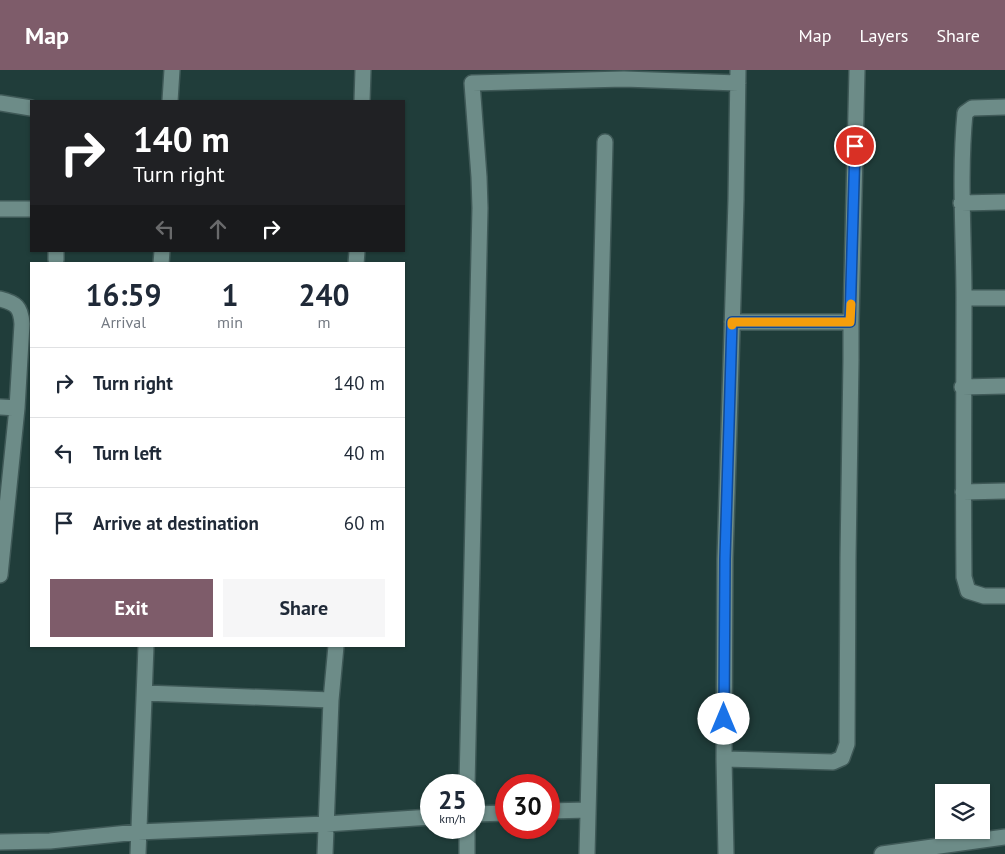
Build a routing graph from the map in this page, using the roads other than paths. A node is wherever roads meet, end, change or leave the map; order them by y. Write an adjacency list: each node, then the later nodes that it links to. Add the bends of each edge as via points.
1 (172, 70): 7 (street)
2 (363, 70): 8 (street)
3 (857, 70): 21 (street)
4 (624, 75): 5 (street); 6 (street)
5 (472, 76): 36 (street, via 480,208)
6 (738, 77): 20 (street)
7 (170, 100)
8 (362, 100)
9 (0, 103): 11 (street)
10 (1005, 106): 14 (street, via 977,107 965,113)
11 (30, 108)
12 (605, 142): 37 (street)
13 (1005, 202): 14 (street)
14 (961, 203): 17 (street)
15 (0, 209): 16 (street)
16 (30, 209)
17 (964, 298): 18 (street); 23 (street)
18 (1005, 298)
19 (0, 299): 25 (street, via 21,312)
20 (732, 322): 21 (street); 35 (street, via 725,559)
21 (850, 322): 35 (street, via 848,732 844,755 833,762)
22 (1005, 386): 23 (street)
23 (962, 387): 27 (street)
24 (0, 407): 25 (street)
25 (17, 408): 28 (street)
26 (1005, 491): 27 (street)
27 (963, 492): 30 (street, via 968,591 984,596)
28 (1, 555): 29 (street)
29 (0, 575)
30 (1005, 596)
31 (146, 647): 33 (street)
32 (336, 647): 34 (street)
33 (146, 694): 34 (street); 41 (street)
34 (331, 700): 40 (street)
35 (724, 759): 49 (street)
36 (467, 774)
37 (588, 810): 38 (street); 48 (street)
38 (560, 811)
39 (420, 818): 40 (street)
40 (326, 824): 41 (street); 46 (street)
41 (138, 832): 44 (street, via 50,841); 45 (street)
42 (1005, 837): 50 (street)
43 (467, 839): 47 (street)
44 (0, 842)
45 (138, 854)
46 (325, 854)
47 (467, 854)
48 (587, 854)
49 (726, 854)
50 (882, 854)

